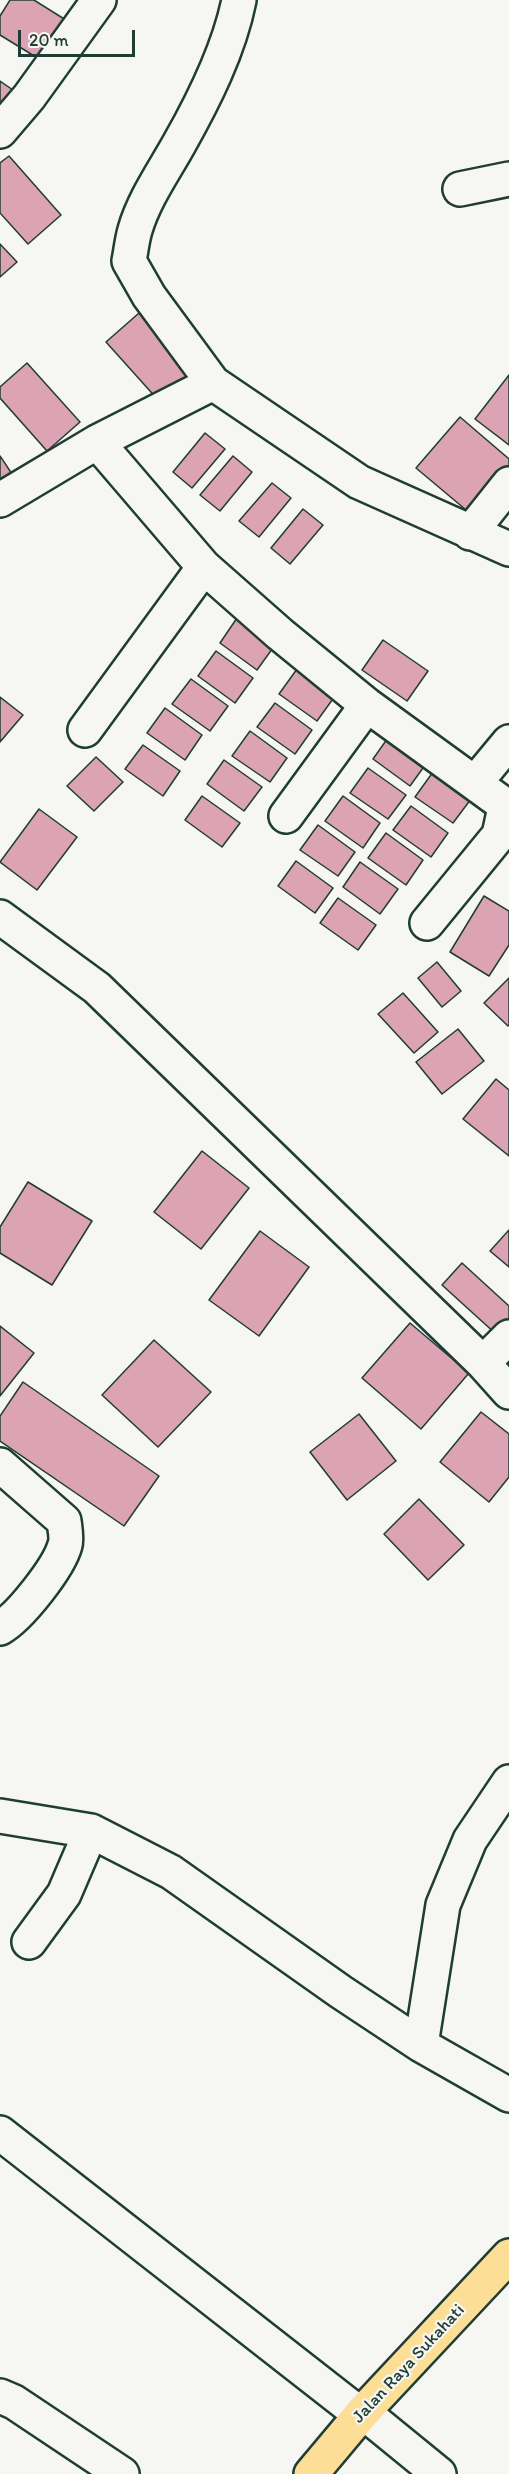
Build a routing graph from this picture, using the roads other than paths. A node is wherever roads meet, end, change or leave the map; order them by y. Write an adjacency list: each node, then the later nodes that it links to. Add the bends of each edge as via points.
1 (99, 0): 3 (street, via 29,97)
2 (239, 0): 6 (street, via 234,26 206,90 156,181 136,228 129,261 148,296)
3 (0, 130)
4 (509, 179): 5 (street)
5 (459, 189)
6 (213, 383): 7 (street); 10 (street, via 359,482)
7 (97, 442): 9 (street); 12 (street)
8 (509, 484): 10 (street)
9 (0, 500)
10 (470, 533): 11 (street)
11 (509, 549)
12 (204, 567): 13 (street); 14 (street)
13 (367, 705): 16 (street); 17 (street)
14 (85, 730)
15 (509, 742): 16 (street)
16 (476, 783): 19 (street, via 504,806 499,835)
17 (286, 816)
18 (0, 916): 21 (street, via 97,988)
19 (426, 923)
20 (509, 1337): 21 (street)
21 (483, 1363): 22 (street)
22 (509, 1392)
23 (0, 1465): 24 (street, via 64,1521 66,1545 28,1604)
24 (0, 1628)
25 (509, 1782): 29 (street, via 470,1840 443,1905)
26 (0, 1816): 27 (street)
27 (91, 1831): 28 (street, via 64,1893); 29 (street, via 171,1872)
28 (29, 1942)
29 (421, 2045): 30 (street)
30 (509, 2095)
31 (0, 2133): 34 (street)
32 (509, 2256): 34 (main road, Jalan Raya Sukahati)
33 (0, 2396): 35 (street)
34 (362, 2414): 36 (main road, Jalan Raya Sukahati); 37 (street)
35 (122, 2474)
36 (311, 2474)
37 (439, 2474)

